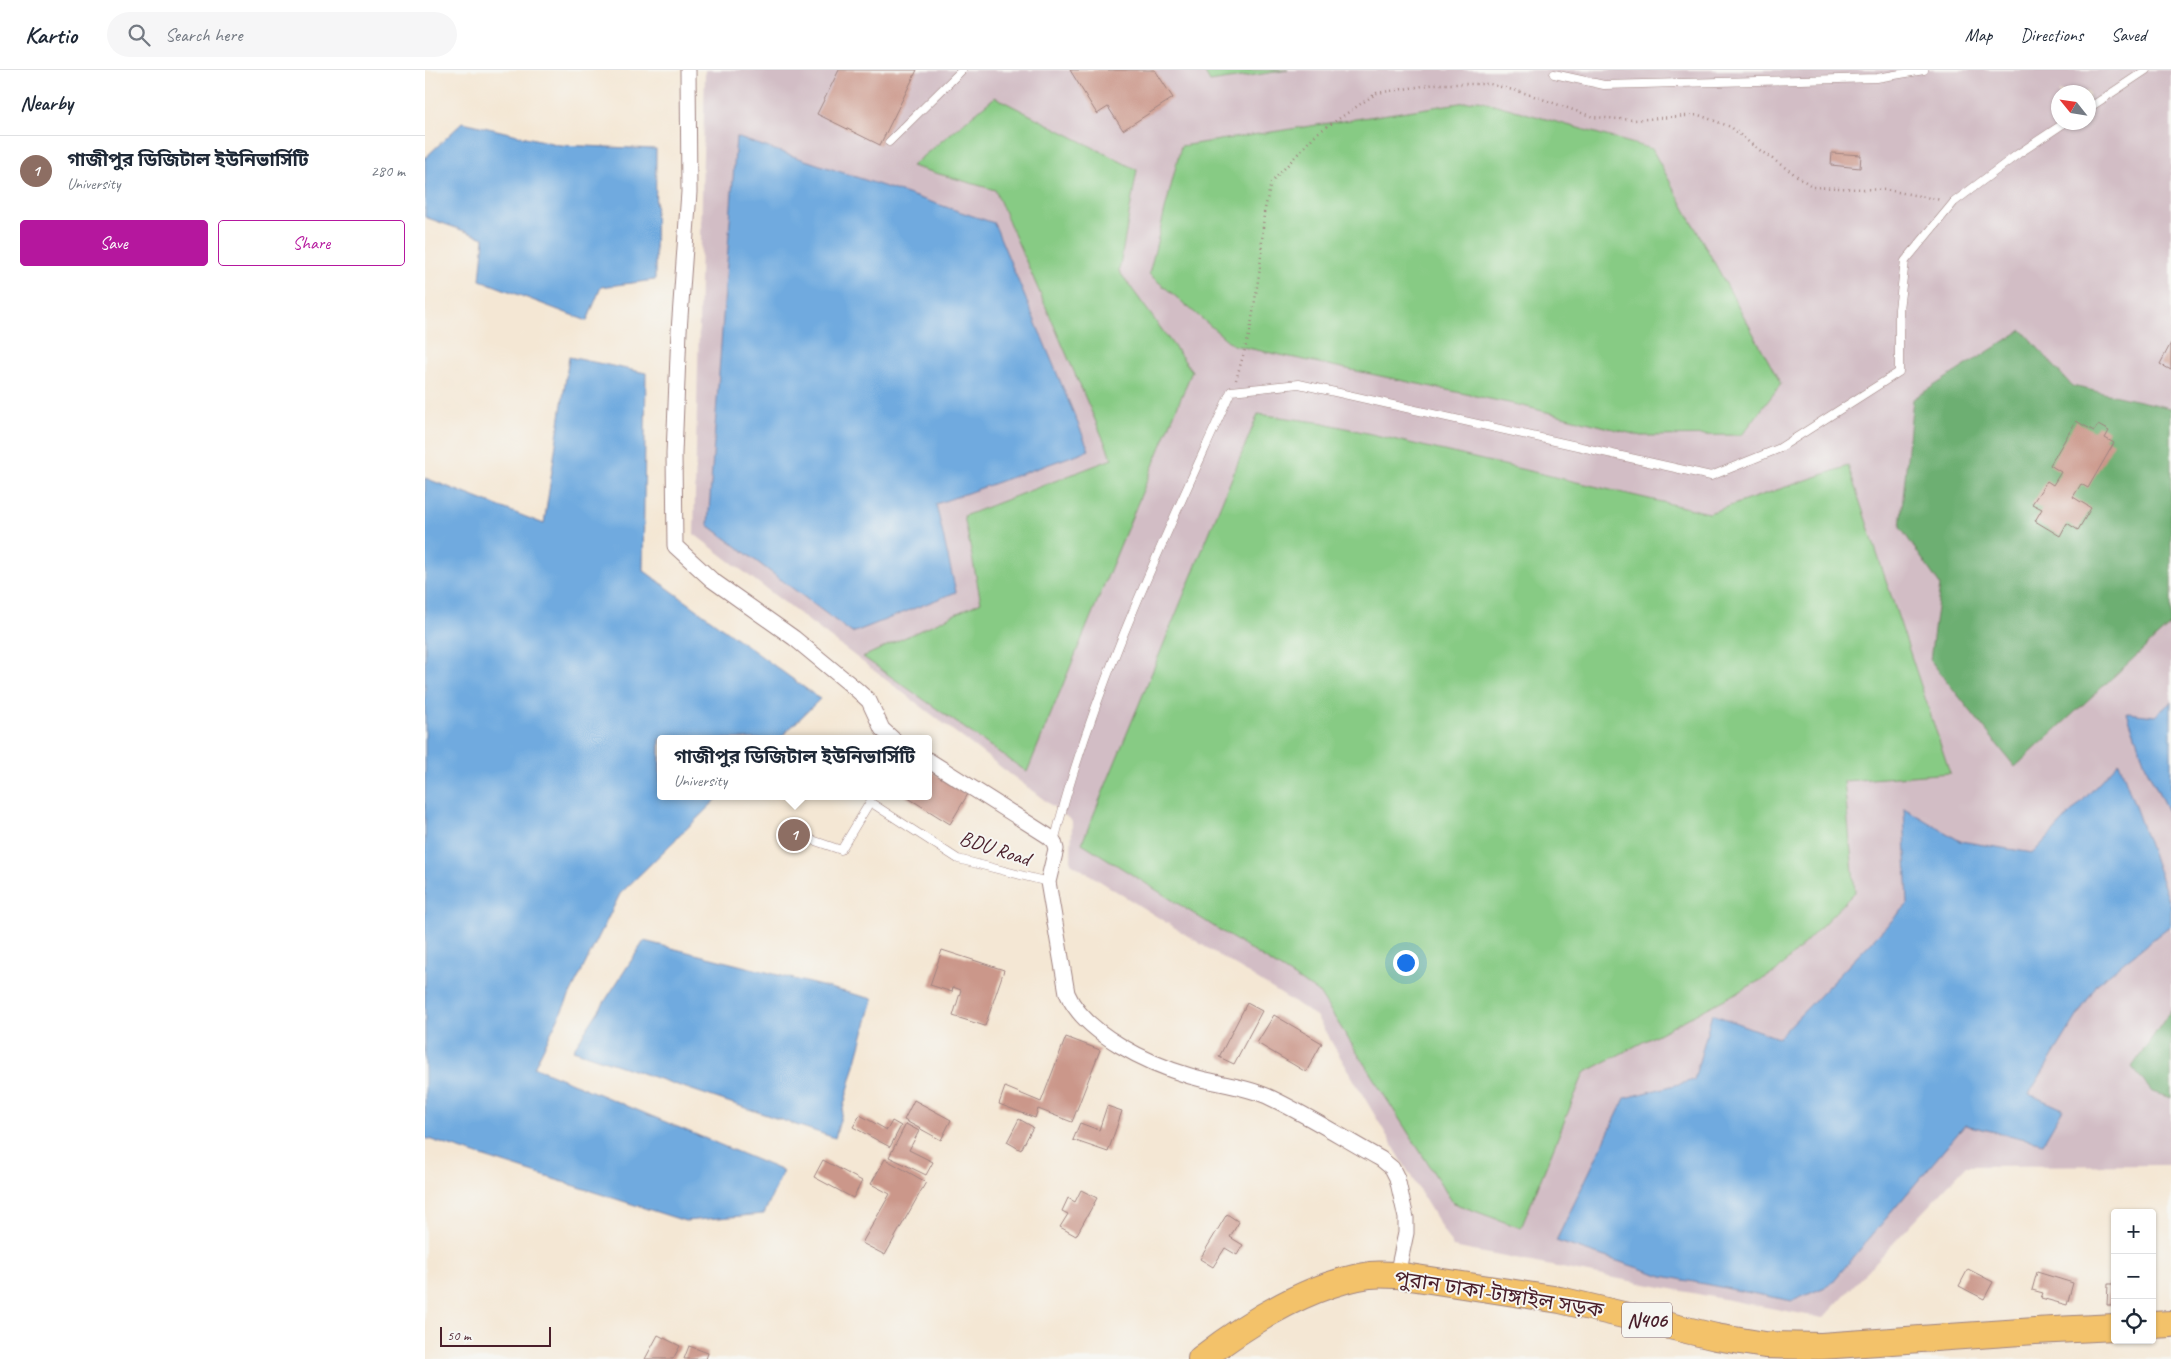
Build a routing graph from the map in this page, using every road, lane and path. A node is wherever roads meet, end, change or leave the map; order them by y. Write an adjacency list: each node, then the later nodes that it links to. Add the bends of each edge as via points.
1 (688, 70): 11 (street, via 689,192 674,454 675,546 712,580 794,638 857,690 869,701 882,729)
2 (962, 70): 8 (lane)
3 (1924, 70): 5 (lane, via 1877,78 1604,85)
4 (2146, 70): 6 (lane)
5 (1554, 74)
6 (2096, 103)
7 (2054, 130): 9 (lane)
8 (889, 142)
9 (1953, 202): 10 (lane, via 1905,260 1899,309 1899,372 1778,448 1711,476 1299,384); 10 (path, via 1887,190 1813,187 1731,127 1699,115 1634,120 1593,117 1490,84 1436,84 1377,93 1316,134 1271,183 1263,213 1260,268 1250,332)
10 (1231, 390): 14 (lane, via 1130,616 1067,793)
11 (889, 735)
12 (932, 763): 14 (street)
13 (795, 834): 15 (lane, BDU Road, via 841,850 870,802 959,859)
14 (1054, 842): 15 (street)
15 (1048, 882): 16 (street, via 1067,993 1072,1005 1090,1024 1153,1062 1189,1076 1270,1098 1392,1168 1406,1218)
16 (1397, 1275): 19 (highway, পুরান ঢাকা-টাঙ্গাইল সড়ক / N406, via 1560,1300 1765,1346 1821,1346); 20 (highway, পুরান ঢাকা-টাঙ্গাইল সড়ক / N406, via 1371,1275 1310,1294 1275,1310)
17 (2171, 1324): 18 (highway)
18 (2156, 1325)
19 (2111, 1327)
20 (1201, 1359)

